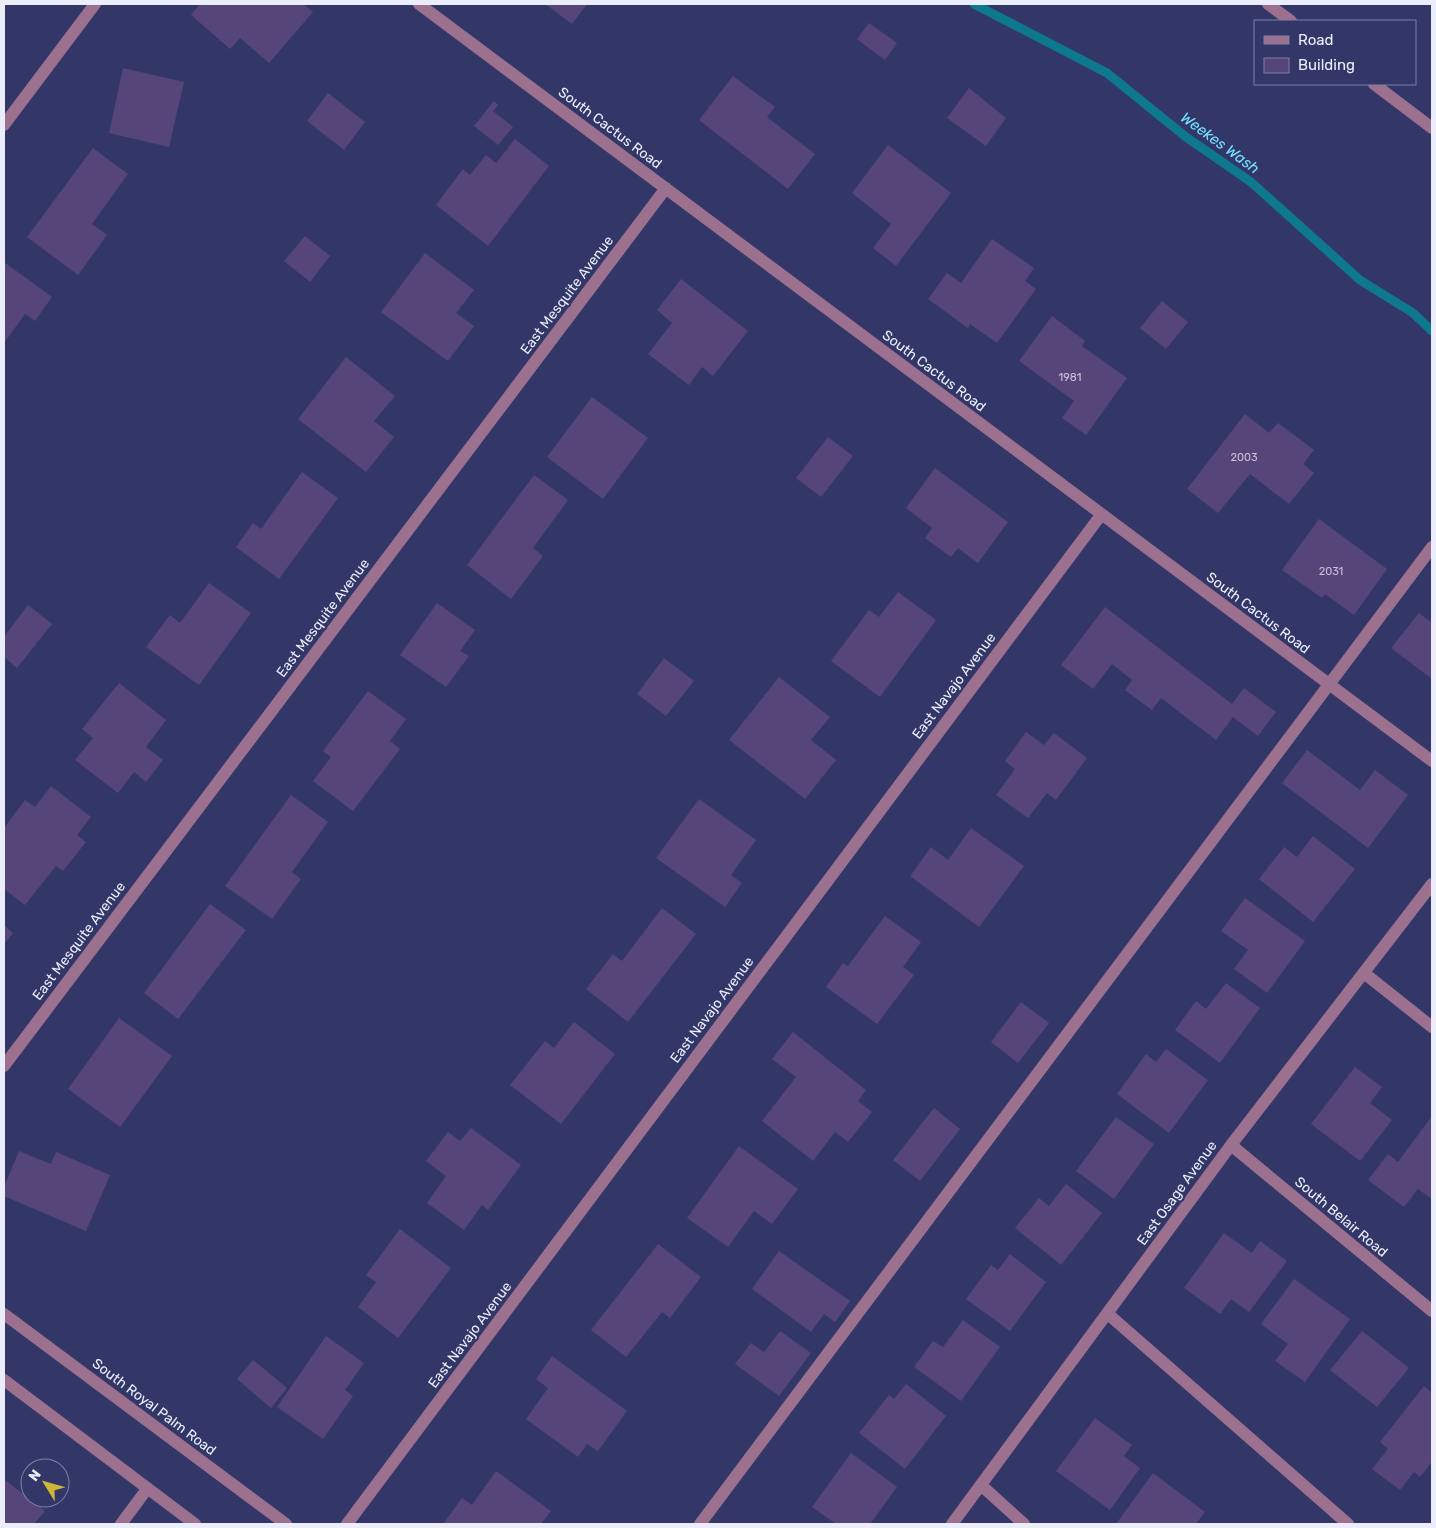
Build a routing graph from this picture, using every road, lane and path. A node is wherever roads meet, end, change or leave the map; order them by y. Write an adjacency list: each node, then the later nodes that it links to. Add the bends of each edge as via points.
1 (95, 4): 6 (street)
2 (419, 4): 8 (street, South Cactus Road)
3 (1268, 4): 4 (street)
4 (1290, 20)
5 (1375, 85): 7 (street)
6 (4, 124)
7 (1432, 128)
8 (666, 188): 9 (street, South Cactus Road); 16 (street, East Mesquite Avenue)
9 (1100, 514): 11 (street, South Cactus Road); 27 (street, East Navajo Avenue)
10 (1432, 547): 11 (street)
11 (1329, 684): 12 (street, South Cactus Road); 28 (street)
12 (1432, 761)
13 (1432, 884): 14 (street, East Osage Avenue)
14 (1364, 972): 15 (street); 17 (street, East Osage Avenue)
15 (1432, 1027)
16 (4, 1066)
17 (1231, 1145): 18 (street, South Belair Road); 20 (street, East Osage Avenue)
18 (1432, 1312)
19 (4, 1314): 26 (street, South Royal Palm Road)
20 (1108, 1314): 22 (street, East Osage Avenue); 31 (street)
21 (4, 1380): 23 (street)
22 (982, 1486): 29 (street, East Osage Avenue); 30 (street)
23 (147, 1489): 24 (street); 25 (street)
24 (121, 1524)
25 (195, 1524)
26 (286, 1524)
27 (347, 1524)
28 (700, 1524)
29 (952, 1524)
30 (1024, 1524)
31 (1348, 1524)

